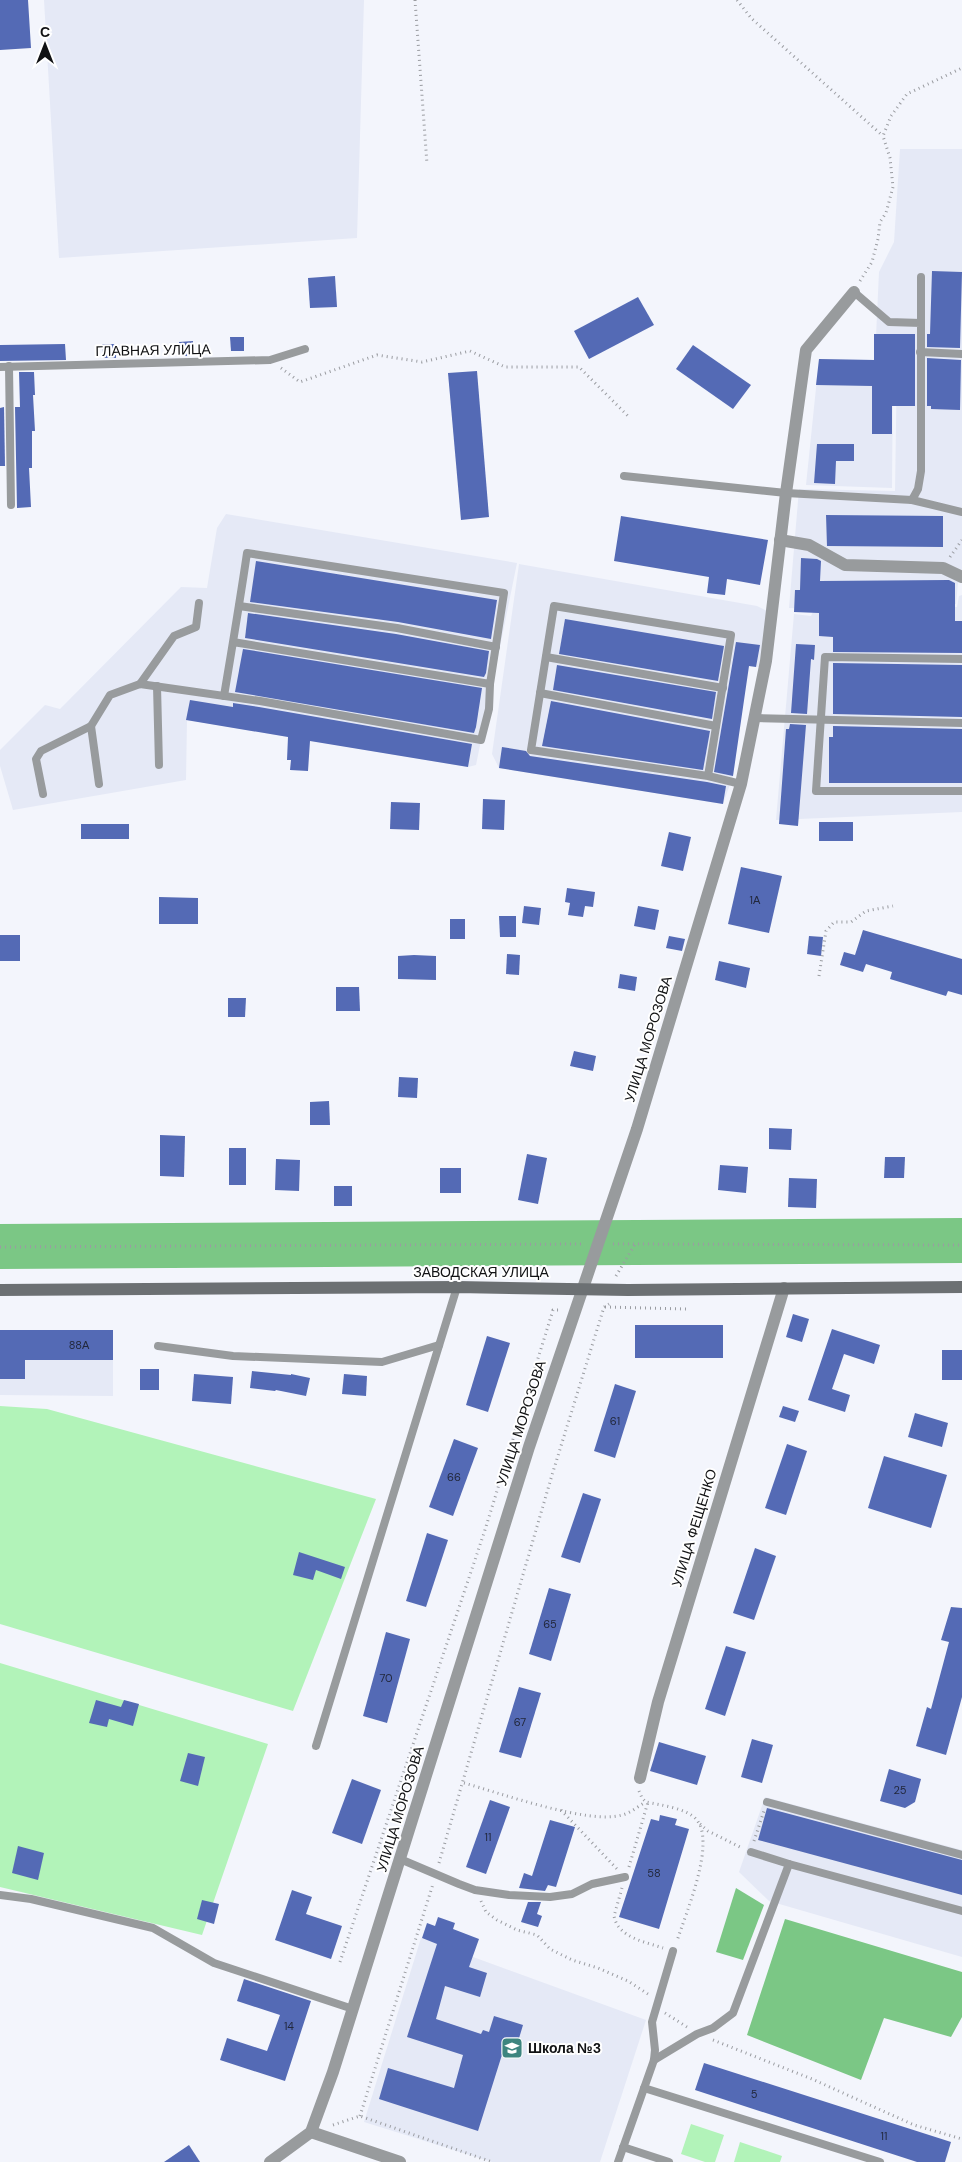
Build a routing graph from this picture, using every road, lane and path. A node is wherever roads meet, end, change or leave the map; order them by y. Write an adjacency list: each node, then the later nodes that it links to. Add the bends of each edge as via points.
1 (415, 0): 5 (path)
2 (737, 0): 4 (path, via 751,18)
3 (962, 68): 4 (path, via 907,94 891,116)
4 (883, 136): 7 (path, via 890,158 893,187 880,222 872,262)
5 (427, 164)
6 (921, 277): 8 (lane)
7 (854, 292): 8 (lane, via 889,322); 17 (street, УЛИЦА МОРОЗОВА, via 806,350)
8 (921, 323): 10 (lane)
9 (305, 349): 12 (lane, ГЛАВНАЯ УЛИЦА)
10 (920, 352): 11 (lane); 18 (lane, via 921,471)
11 (962, 354)
12 (270, 360): 13 (lane, ГЛАВНАЯ УЛИЦА); 15 (path, via 300,382 377,355 422,362 470,350 505,368 578,367)
13 (9, 366): 14 (lane, ГЛАВНАЯ УЛИЦА); 19 (lane)
14 (0, 367)
15 (628, 416)
16 (624, 476): 17 (lane)
17 (786, 492): 18 (lane); 21 (street, УЛИЦА МОРОЗОВА)
18 (912, 500): 20 (lane)
19 (11, 505)
20 (962, 512)
21 (780, 540): 23 (street, via 809,545 845,566); 37 (street, УЛИЦА МОРОЗОВА, via 764,672)
22 (962, 540): 23 (path)
23 (943, 568): 24 (street)
24 (962, 577)
25 (199, 603): 31 (lane, via 196,627 174,636)
26 (239, 606): 27 (lane); 28 (lane, via 397,628); 28 (lane, via 248,553 495,591 504,593)
27 (233, 642): 32 (lane); 36 (lane)
28 (496, 646): 32 (lane)
29 (546, 657): 34 (lane); 34 (lane, via 554,606 731,635); 35 (lane)
30 (962, 659): 38 (lane, via 824,657)
31 (140, 684): 33 (lane); 40 (lane, via 110,695)
32 (490, 684): 36 (lane, via 489,709 481,740)
33 (158, 686): 36 (lane); 42 (lane)
34 (722, 688): 41 (lane)
35 (540, 694): 41 (lane); 43 (lane, via 531,750)
36 (224, 696)
37 (755, 718): 38 (lane); 45 (street, УЛИЦА МОРОЗОВА)
38 (820, 720): 39 (lane); 46 (lane, via 816,792)
39 (962, 723)
40 (91, 726): 44 (lane); 47 (lane, via 41,751 36,759)
41 (716, 726): 43 (lane)
42 (159, 765)
43 (708, 776): 45 (lane)
44 (99, 784)
45 (740, 784): 50 (street, УЛИЦА МОРОЗОВА, via 637,1129)
46 (962, 791)
47 (43, 794)
48 (893, 906): 49 (path, via 866,911 851,922 834,922 826,931)
49 (819, 976)
50 (598, 1244): 51 (path); 53 (path); 57 (street, УЛИЦА МОРОЗОВА)
51 (635, 1244): 52 (path); 54 (path)
52 (962, 1245)
53 (0, 1247)
54 (615, 1279)
55 (457, 1286): 57 (street, ЗАВОДСКАЯ УЛИЦА); 59 (street, ЗАВОДСКАЯ УЛИЦА); 64 (lane)
56 (962, 1287): 58 (street, ЗАВОДСКАЯ УЛИЦА)
57 (582, 1288): 58 (street, ЗАВОДСКАЯ УЛИЦА); 63 (street, УЛИЦА МОРОЗОВА)
58 (784, 1288): 67 (street, УЛИЦА ФЕЩЕНКО, via 658,1702)
59 (0, 1290)
60 (614, 1300): 61 (path)
61 (604, 1308): 62 (path); 68 (path, via 552,1475)
62 (686, 1309)
63 (574, 1310): 74 (street, УЛИЦА МОРОЗОВА); 82 (path, via 552,1310 484,1533)
64 (439, 1345): 65 (lane, via 382,1362 233,1356); 66 (lane)
65 (158, 1346)
66 (316, 1746)
67 (640, 1778): 69 (path, via 640,1794)
68 (464, 1783): 69 (path, via 596,1817 623,1815); 76 (path)
69 (647, 1802): 71 (path, via 686,1812); 77 (path)
70 (767, 1802): 72 (path); 73 (lane)
71 (700, 1824): 72 (path); 81 (path, via 704,1841 695,1886)
72 (751, 1852): 75 (lane)
73 (962, 1855)
74 (400, 1860): 76 (lane); 84 (street, УЛИЦА МОРОЗОВА)
75 (789, 1864): 80 (lane); 85 (lane, via 733,2013 713,2028)
76 (436, 1876): 78 (lane); 88 (path)
77 (626, 1877): 78 (lane, via 592,1884 572,1894 550,1897 509,1896)
78 (475, 1890): 83 (path, via 486,1912 497,1920 537,1935 550,1949 572,1960 628,1981 650,1995)
79 (0, 1896): 84 (lane, via 31,1899 153,1928 214,1963)
80 (962, 1911)
81 (673, 1951): 83 (lane)
82 (340, 1962)
83 (656, 2008): 85 (path); 86 (lane, via 651,2030)
84 (353, 2009): 89 (street, УЛИЦА МОРОЗОВА)
85 (697, 2034): 86 (lane); 90 (path, via 812,2079 914,2125)
86 (654, 2060): 87 (lane)
87 (644, 2088): 91 (lane); 97 (lane)
88 (360, 2116): 89 (path); 94 (path)
89 (310, 2132): 92 (street); 93 (street)
90 (962, 2139)
91 (623, 2147): 95 (lane); 96 (lane)
92 (270, 2162)
93 (400, 2162)
94 (492, 2162)
95 (618, 2162)
96 (669, 2162)
97 (880, 2162)

